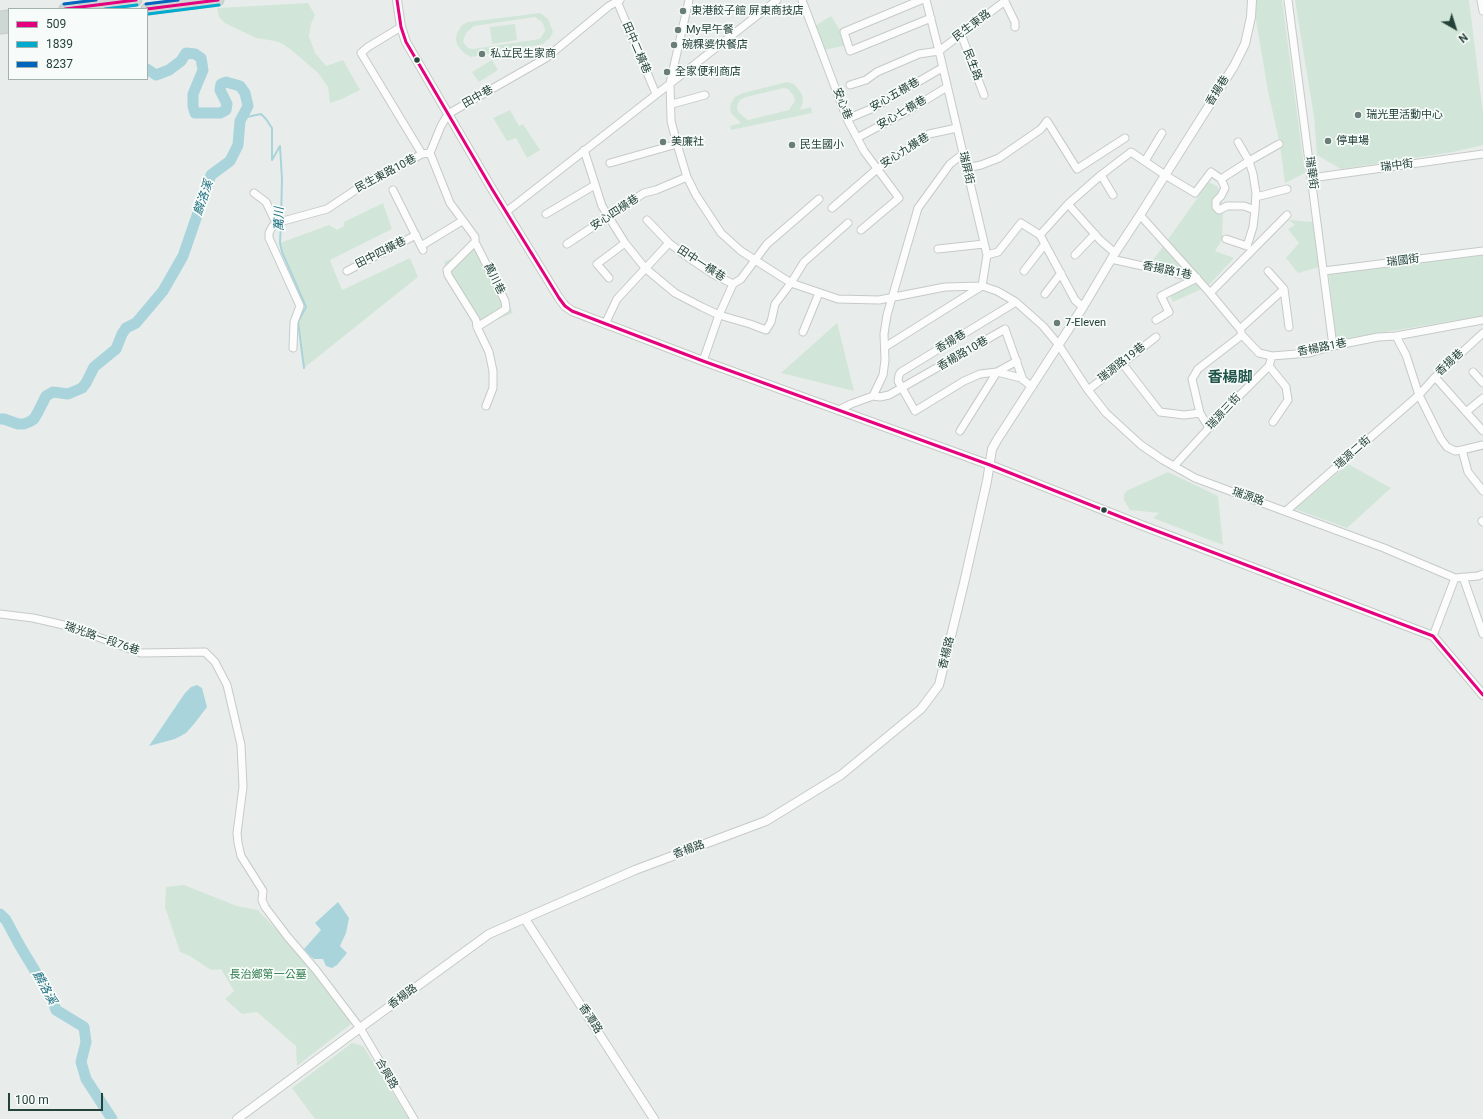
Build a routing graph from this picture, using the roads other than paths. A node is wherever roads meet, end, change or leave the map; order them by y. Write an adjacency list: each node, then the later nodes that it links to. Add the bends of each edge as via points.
1 (136, 0): 14 (main road)
2 (218, 0): 15 (main road)
3 (397, 0): 18 (street)
4 (689, 0): 23 (street)
5 (777, 0): 23 (street)
6 (802, 0): 31 (street, 安心巷)
7 (921, 0): 17 (street, via 844,32 850,51)
8 (926, 0): 17 (street, 瑞屏街)
9 (1252, 0): 49 (street, 香揚巷, via 1251,17 1241,54)
10 (1288, 0): 52 (street, 瑞華街)
11 (1481, 0): 16 (street)
12 (618, 1): 26 (street, 田中二橫巷); 30 (street, 田中巷, via 546,58)
13 (1005, 1): 19 (street, via 1015,22); 20 (street, 民生東路)
14 (73, 8)
15 (150, 9)
16 (1483, 12)
17 (931, 18): 21 (street, 瑞屏街)
18 (401, 26): 30 (street, via 406,42); 41 (street, 民生東路10巷, via 361,54)
19 (1015, 28)
20 (961, 34): 21 (street, 民生東路); 28 (street, 民生路)
21 (939, 51): 22 (street, 瑞屏街); 24 (street, via 919,54)
22 (942, 68): 25 (street, 瑞屏街); 31 (street, 安心五橫巷, via 871,109)
23 (670, 83): 26 (street); 29 (street)
24 (850, 85)
25 (947, 87): 32 (street, 瑞屏街); 34 (street, 安心七橫巷)
26 (656, 94): 39 (street)
27 (705, 95): 29 (street)
28 (984, 95)
29 (672, 104): 37 (street, via 671,121)
30 (448, 114): 40 (street); 64 (street)
31 (847, 119): 34 (street, 安心巷)
32 (957, 128): 42 (street, 瑞屏街); 48 (street, 安心九橫巷, via 929,134)
33 (1162, 133): 45 (street)
34 (857, 138): 48 (street, 安心巷)
35 (1125, 138): 47 (street, via 1077,169 1047,120 1036,133 999,158 981,166)
36 (1238, 142): 44 (street)
37 (677, 144): 46 (street); 50 (street)
38 (1279, 144): 44 (street)
39 (584, 150): 54 (street); 64 (street)
40 (430, 153): 41 (street, 民生東路10巷); 70 (street, via 450,203)
41 (422, 154): 71 (street, 民生東路10巷, via 379,177 372,178 327,209)
42 (963, 154): 47 (street, 瑞屏街); 105 (street, via 950,164 918,208)
43 (1483, 154): 52 (street, 瑞中街)
44 (1249, 161): 53 (street); 59 (street)
45 (1145, 162): 49 (street); 51 (street, via 1131,152)
46 (610, 163)
47 (966, 168): 82 (street, 瑞屏街)
48 (877, 169): 62 (street, 安心九橫巷); 73 (street, 安心巷, via 899,198)
49 (1165, 175): 53 (street, via 1195,192 1211,172); 66 (street, 香揚巷)
50 (687, 176): 68 (street, 安心四橫巷, via 644,193); 89 (street, via 696,195 721,233)
51 (1101, 176): 58 (street); 61 (street)
52 (1312, 178): 94 (street, 瑞華街)
53 (1221, 179): 63 (street, via 1225,188 1216,201 1219,210 1227,206 1244,206)
54 (595, 185): 65 (street); 68 (street)
55 (1288, 189): 59 (street)
56 (393, 190): 75 (street, 田中四橫巷)
57 (254, 193): 71 (street, via 266,202)
58 (1113, 195)
59 (1256, 197): 63 (street)
60 (819, 199): 89 (street, via 767,244)
61 (1068, 204): 74 (street); 76 (street)
62 (832, 208)
63 (1255, 210): 78 (street, via 1247,246)
64 (506, 212): 111 (street, via 564,306)
65 (546, 214)
66 (1140, 215): 88 (street, 香揚巷); 97 (street)
67 (1287, 215): 102 (street)
68 (608, 217): 79 (street); 81 (street, 安心四橫巷)
69 (647, 220): 80 (street, 田中一橫巷)
70 (462, 221): 75 (street, 田中四橫巷, via 422,248); 77 (street)
71 (276, 223): 122 (street, via 269,233 269,238 300,306 294,322)
72 (848, 223): 98 (street, via 804,262)
73 (861, 230)
74 (1095, 234): 87 (street); 88 (street)
75 (416, 235): 91 (street, 田中四橫巷)
76 (1040, 235): 83 (street); 86 (street, via 1021,223 998,252)
77 (475, 239): 112 (street, via 447,270); 112 (street, 萬川巷, via 505,301 506,309)
78 (1226, 239)
79 (625, 243): 90 (street); 96 (street, via 597,264)
80 (669, 243): 90 (street, 田中一橫巷); 99 (street, 田中一橫巷, via 713,274)
81 (567, 244)
82 (984, 244): 84 (street); 86 (street, 瑞屏街)
83 (1045, 244): 92 (street); 95 (street)
84 (938, 249)
85 (1483, 251): 94 (street, 瑞國街)
86 (986, 255): 100 (street, 瑞屏街)
87 (1075, 255)
88 (1113, 256): 97 (street, 香揚路1巷); 107 (street, 香揚巷)
89 (754, 261): 98 (street); 99 (street, 田中一橫巷, via 741,279)
90 (644, 268): 108 (street, via 675,293); 111 (street, 田中一橫巷, via 617,299)
91 (346, 271)
92 (1024, 271)
93 (1268, 271): 101 (street)
94 (1324, 271): 120 (street, 瑞華街)
95 (1061, 273): 104 (street); 107 (street, via 1075,300)
96 (608, 278)
97 (1197, 278): 102 (street); 109 (street, 香揚路1巷, via 1161,296 1169,312)
98 (791, 283): 103 (street); 108 (street, via 775,304 771,322 766,330)
99 (733, 284): 108 (street, 田中一橫巷)
100 (982, 286): 105 (street, via 945,287); 106 (street); 121 (street)
101 (1284, 289): 113 (street); 115 (street)
102 (1210, 293): 115 (street)
103 (819, 294): 105 (street, via 838,299); 114 (street)
104 (1045, 294)
105 (891, 298): 121 (street, via 884,334)
106 (1016, 302): 119 (street, via 1043,326); 134 (street, 香揚巷, via 902,372 898,381)
107 (1083, 307): 119 (street, 香揚巷)
108 (719, 315): 125 (street, 田中一橫巷)
109 (1156, 320)
110 (1483, 320): 117 (street)
111 (605, 324): 125 (street)
112 (477, 326): 139 (street, via 489,352 493,370 493,388)
113 (1290, 327)
114 (803, 332)
115 (1241, 332): 123 (street, via 1260,353); 142 (street, via 1198,369 1192,379)
116 (1483, 333): 130 (street, 香揚巷)
117 (1396, 336): 120 (street, 香楊路1巷); 136 (street, via 1406,355)
118 (1156, 337): 126 (street, 瑞源路19巷)
119 (1058, 344): 133 (street, 香揚巷); 135 (street, 瑞源路)
120 (1333, 346): 123 (street, 香楊路1巷, via 1309,353)
121 (885, 347): 137 (street, via 883,375)
122 (293, 348)
123 (1272, 356): 127 (street, 瑞源三街)
124 (1017, 360): 128 (street); 131 (street, 香楊路10巷); 134 (street, 香楊路10巷, via 1005,330)
125 (703, 361): 140 (street)
126 (1122, 363): 135 (street, 瑞源路19巷); 142 (street, via 1160,412 1184,415)
127 (1269, 366): 143 (street, via 1286,387 1288,400); 144 (street, 瑞源三街)
128 (996, 372): 131 (street); 134 (street, via 980,374 964,381 915,411); 145 (street)
129 (1473, 372): 132 (street)
130 (1435, 377): 136 (street, 香揚巷); 141 (street)
131 (1023, 380): 133 (street)
132 (1483, 383)
133 (1032, 387): 149 (street, 香揚巷, via 996,440)
134 (902, 389): 137 (street, 香楊路10巷, via 889,395)
135 (1088, 390): 150 (street, 瑞源路, via 1106,413 1141,445)
136 (1419, 394): 148 (street, via 1447,447 1455,451); 152 (street, 瑞源二街)
137 (873, 396): 140 (street, 香楊路10巷)
138 (1483, 398): 141 (street)
139 (486, 406)
140 (839, 410): 149 (street)
141 (1466, 412): 146 (street)
142 (1200, 413): 144 (street)
143 (1273, 422)
144 (1209, 428): 150 (street, 瑞源三街)
145 (960, 431)
146 (1483, 431)
147 (1483, 445): 148 (street)
148 (1462, 450): 151 (street, via 1468,472)
149 (990, 465): 158 (street); 161 (street, 香楊路, via 939,685 920,709 841,775 766,821 635,870)
150 (1174, 466): 152 (street, 瑞源路, via 1195,478)
151 (1483, 491)
152 (1286, 511): 155 (street, 瑞源路)
153 (1483, 574): 154 (street)
154 (1463, 577): 155 (street); 157 (street)
155 (1455, 578): 158 (street)
156 (0, 614): 160 (street, 瑞光路一段76巷, via 68,626 141,653 205,652 215,662 227,685 241,745)
157 (1483, 634)
158 (1433, 636): 159 (street)
159 (1483, 695)
160 (243, 787): 162 (street, 合興路, via 238,843 241,856 262,891 265,907)
161 (525, 919): 162 (street, 香楊路, via 489,934); 165 (street, 香潭路)
162 (360, 1028): 163 (street, 香楊路); 164 (street, 合興路)
163 (237, 1119)
164 (414, 1119)
165 (654, 1119)

